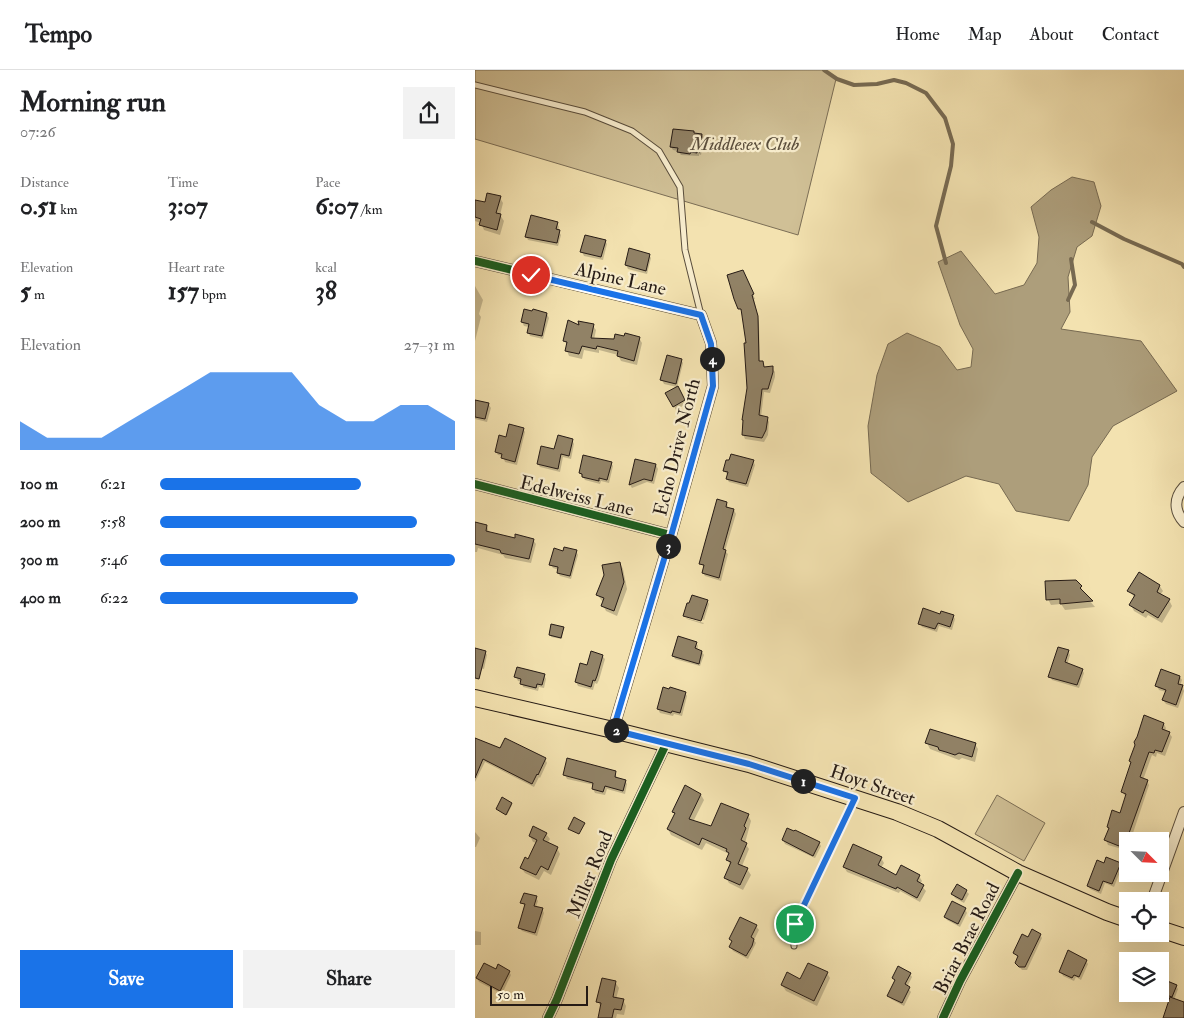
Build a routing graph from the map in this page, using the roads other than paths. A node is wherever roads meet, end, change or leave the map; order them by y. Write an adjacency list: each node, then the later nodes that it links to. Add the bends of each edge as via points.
1 (475, 85): 3 (lane, via 585,112 632,131 659,151 680,187 685,250)
2 (475, 262): 3 (street, Alpine Lane)
3 (701, 315): 7 (street, Echo Drive North, via 711,344 713,386)
4 (475, 484): 7 (street, Edelweiss Lane)
5 (1184, 487): 6 (street, via 1176,505)
6 (1184, 522)
7 (671, 536): 9 (street, Echo Drive North)
8 (475, 698): 9 (main road, Hoyt Street)
9 (613, 730): 10 (main road, Hoyt Street)
10 (666, 744): 11 (main road, Hoyt Street, via 749,764); 19 (street, Miller Road, via 611,860)
11 (855, 798): 13 (main road, Hoyt Street, via 938,829); 18 (lane, via 795,924)
12 (1184, 812): 14 (street)
13 (1018, 872): 15 (main road, Hoyt Street); 20 (street, Briar Brae Road)
14 (1155, 892)
15 (1119, 916)
16 (1169, 932): 17 (main road)
17 (1184, 937)
18 (794, 946)
19 (548, 1018)
20 (943, 1018)

